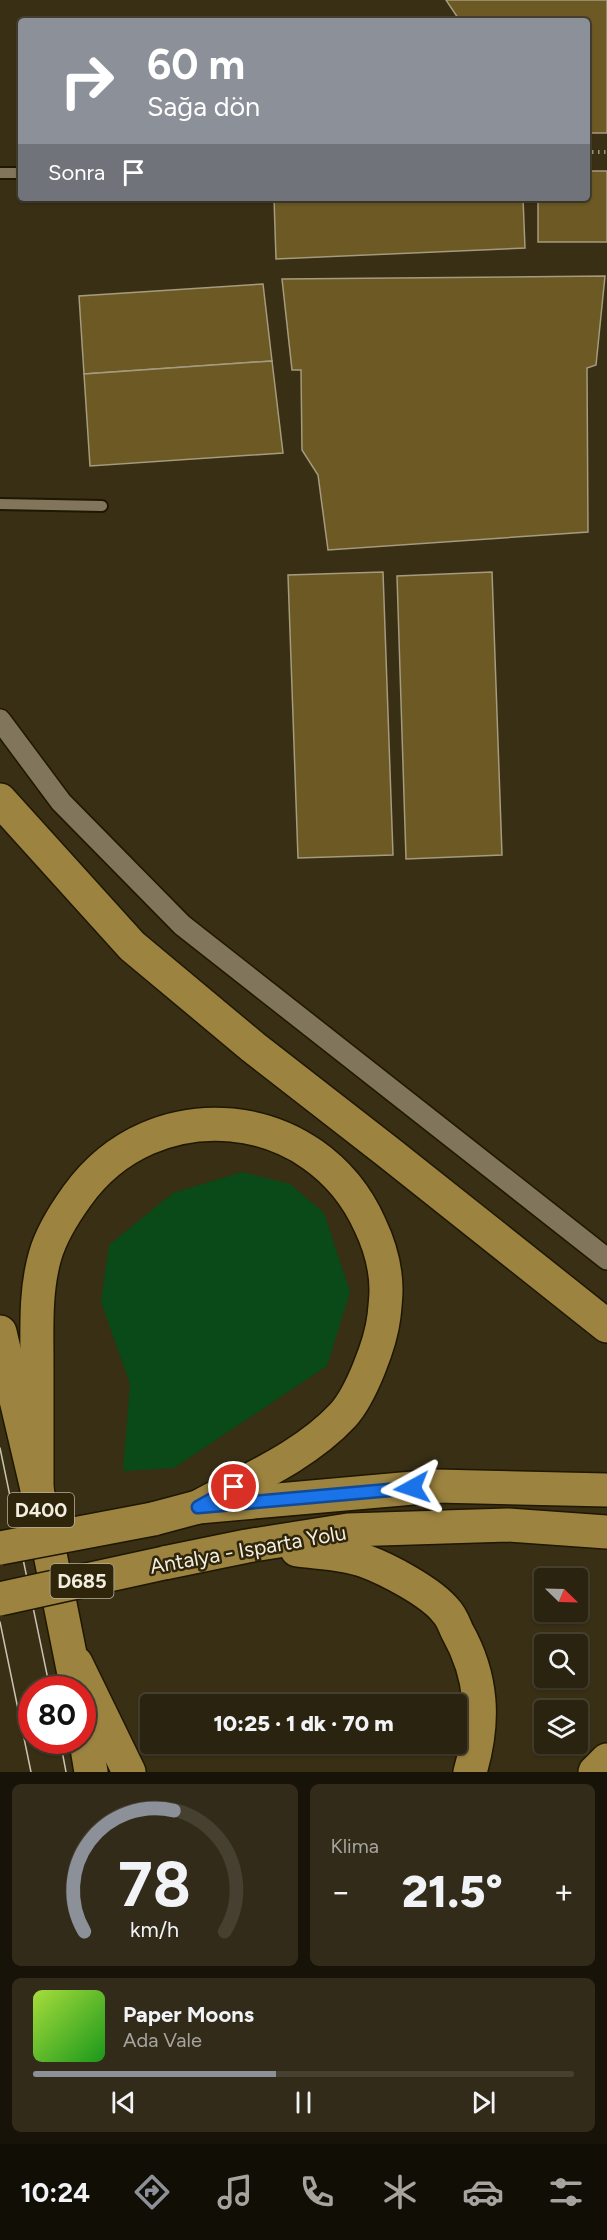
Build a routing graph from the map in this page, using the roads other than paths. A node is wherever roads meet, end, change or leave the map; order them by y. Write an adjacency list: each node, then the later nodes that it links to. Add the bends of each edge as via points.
1 (0, 173): 2 (lane)
2 (18, 173)
3 (0, 504): 4 (lane)
4 (102, 506)
5 (0, 720): 7 (street, via 62,802 183,925)
6 (0, 800): 8 (highway, via 132,946 253,1047)
7 (607, 1259)
8 (607, 1326)
9 (0, 1332): 10 (highway, D400)
10 (37, 1489): 12 (highway, via 37,1298 46,1254 64,1214 99,1170 125,1149 166,1130 210,1123 255,1127 296,1143 333,1169 361,1204 379,1245 386,1289 382,1334 366,1376 344,1414 309,1445); 17 (highway, D400)
11 (607, 1490): 12 (highway, Antalya - Isparta Yolu / D685, via 436,1486)
12 (198, 1507): 15 (highway, Antalya - Isparta Yolu / D685, bridge)
13 (607, 1532): 14 (highway, Antalya - Isparta Yolu / D685, via 508,1525 348,1530)
14 (247, 1546): 16 (highway, Antalya - Isparta Yolu / D685, bridge); 23 (highway, via 365,1561 408,1581 446,1611 469,1652 480,1697 478,1744)
15 (0, 1548)
16 (0, 1599)
17 (70, 1651): 18 (highway, D400); 22 (highway)
18 (75, 1676)
19 (88, 1754): 21 (highway)
20 (607, 1760): 24 (highway)
21 (91, 1772)
22 (129, 1772)
23 (470, 1772)
24 (595, 1772)

